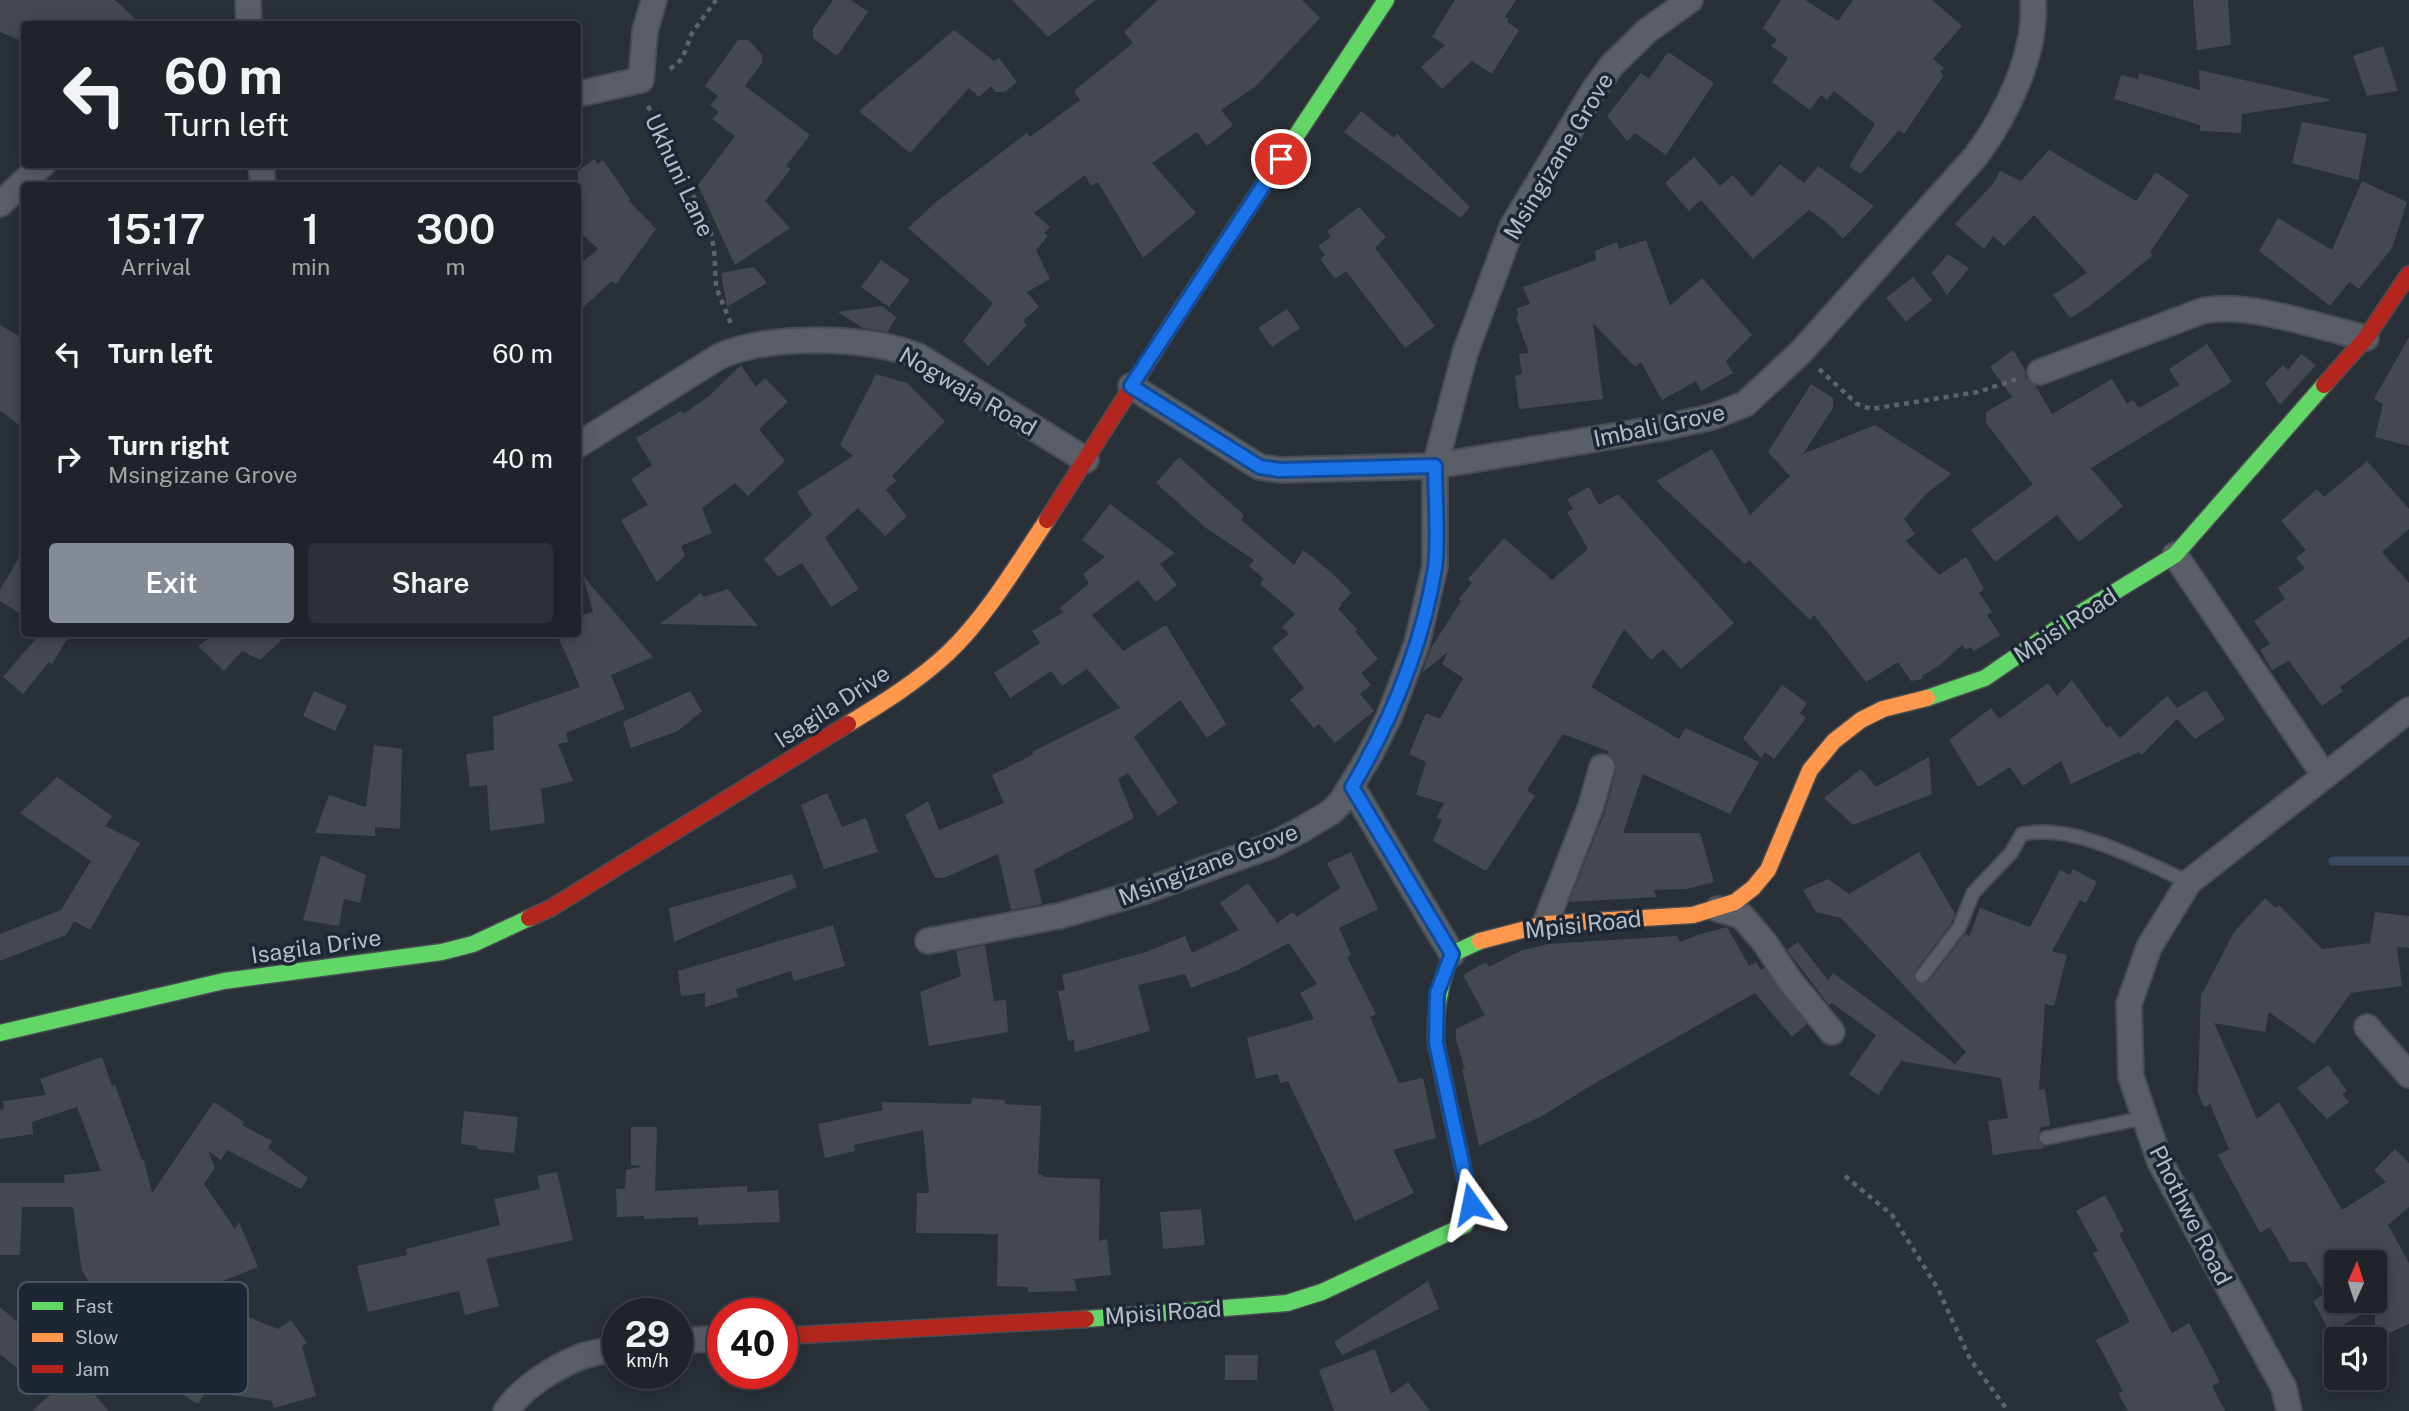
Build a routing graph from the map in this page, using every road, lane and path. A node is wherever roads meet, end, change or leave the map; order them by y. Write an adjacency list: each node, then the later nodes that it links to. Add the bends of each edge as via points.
1 (248, 0): 7 (street)
2 (654, 0): 8 (street, via 645,31)
3 (716, 0): 8 (path, via 692,33 682,59)
4 (1386, 0): 19 (street, Isagila Drive)
5 (1690, 0): 22 (street, Msingizane Grove, via 1647,31 1612,65 1512,227 1465,353)
6 (2033, 0): 17 (street, Imbali Grove, via 2028,47 2011,100 1995,131)
7 (249, 21)
8 (651, 79): 9 (street); 16 (path, Ukhuni Lane, via 644,98 710,229 716,287)
9 (581, 93)
10 (39, 168): 11 (street)
11 (24, 182)
12 (21, 184): 13 (street)
13 (0, 204)
14 (2409, 274): 15 (street, Mpisi Road)
15 (2366, 338): 18 (street, via 2243,308 2221,307); 23 (street, Mpisi Road)
16 (741, 348): 20 (street, Nogwaja Road, via 720,356); 21 (street, Nogwaja Road, via 807,342 871,342 897,347)
17 (1801, 352): 18 (path, via 1857,404 1871,409 1978,392); 22 (street, Imbali Grove, via 1745,404 1712,416)
18 (2040, 372)
19 (1131, 386): 21 (street, Isagila Drive); 22 (street, Imbali Grove, via 1260,467)
20 (581, 443)
21 (1086, 460): 36 (street, Isagila Drive, via 992,601 949,652 895,695 551,908 473,944 442,952 224,981)
22 (1435, 466): 27 (street, Msingizane Grove, via 1435,566 1417,643 1389,717)
23 (2175, 555): 26 (street); 29 (street, Mpisi Road, via 1985,678 1882,709 1861,720 1834,741 1810,770 1768,870 1753,888)
24 (2409, 710): 26 (street, Phothwe Road)
25 (1602, 767): 30 (street)
26 (2324, 775): 28 (street, Phothwe Road)
27 (1352, 787): 31 (street, Msingizane Grove, via 1331,812 1270,846 1059,916); 32 (street)
28 (2189, 881): 33 (lane, via 2087,837 2038,830 2022,834 2011,853 1973,893 1959,928); 38 (street, Phothwe Road, via 2148,947 2129,1004 2131,1077)
29 (1718, 909): 30 (street, Mpisi Road, via 1692,915); 35 (street, via 1742,916)
30 (1545, 924): 32 (street, Mpisi Road, via 1484,939)
31 (928, 941)
32 (1452, 954): 41 (street, Mpisi Road, via 1437,993 1435,1024 1472,1210 1465,1225 1322,1292 1287,1303)
33 (1922, 976)
34 (2367, 1027): 37 (street)
35 (1832, 1032)
36 (0, 1033)
37 (2409, 1075)
38 (2144, 1118): 39 (lane); 45 (street, Phothwe Road, via 2160,1162 2284,1388)
39 (2046, 1138)
40 (1845, 1176): 44 (path, via 1892,1215 1938,1289 1970,1359)
41 (798, 1335)
42 (602, 1352): 43 (street, via 581,1356 536,1381)
43 (506, 1411)
44 (2008, 1411)
45 (2289, 1411)

